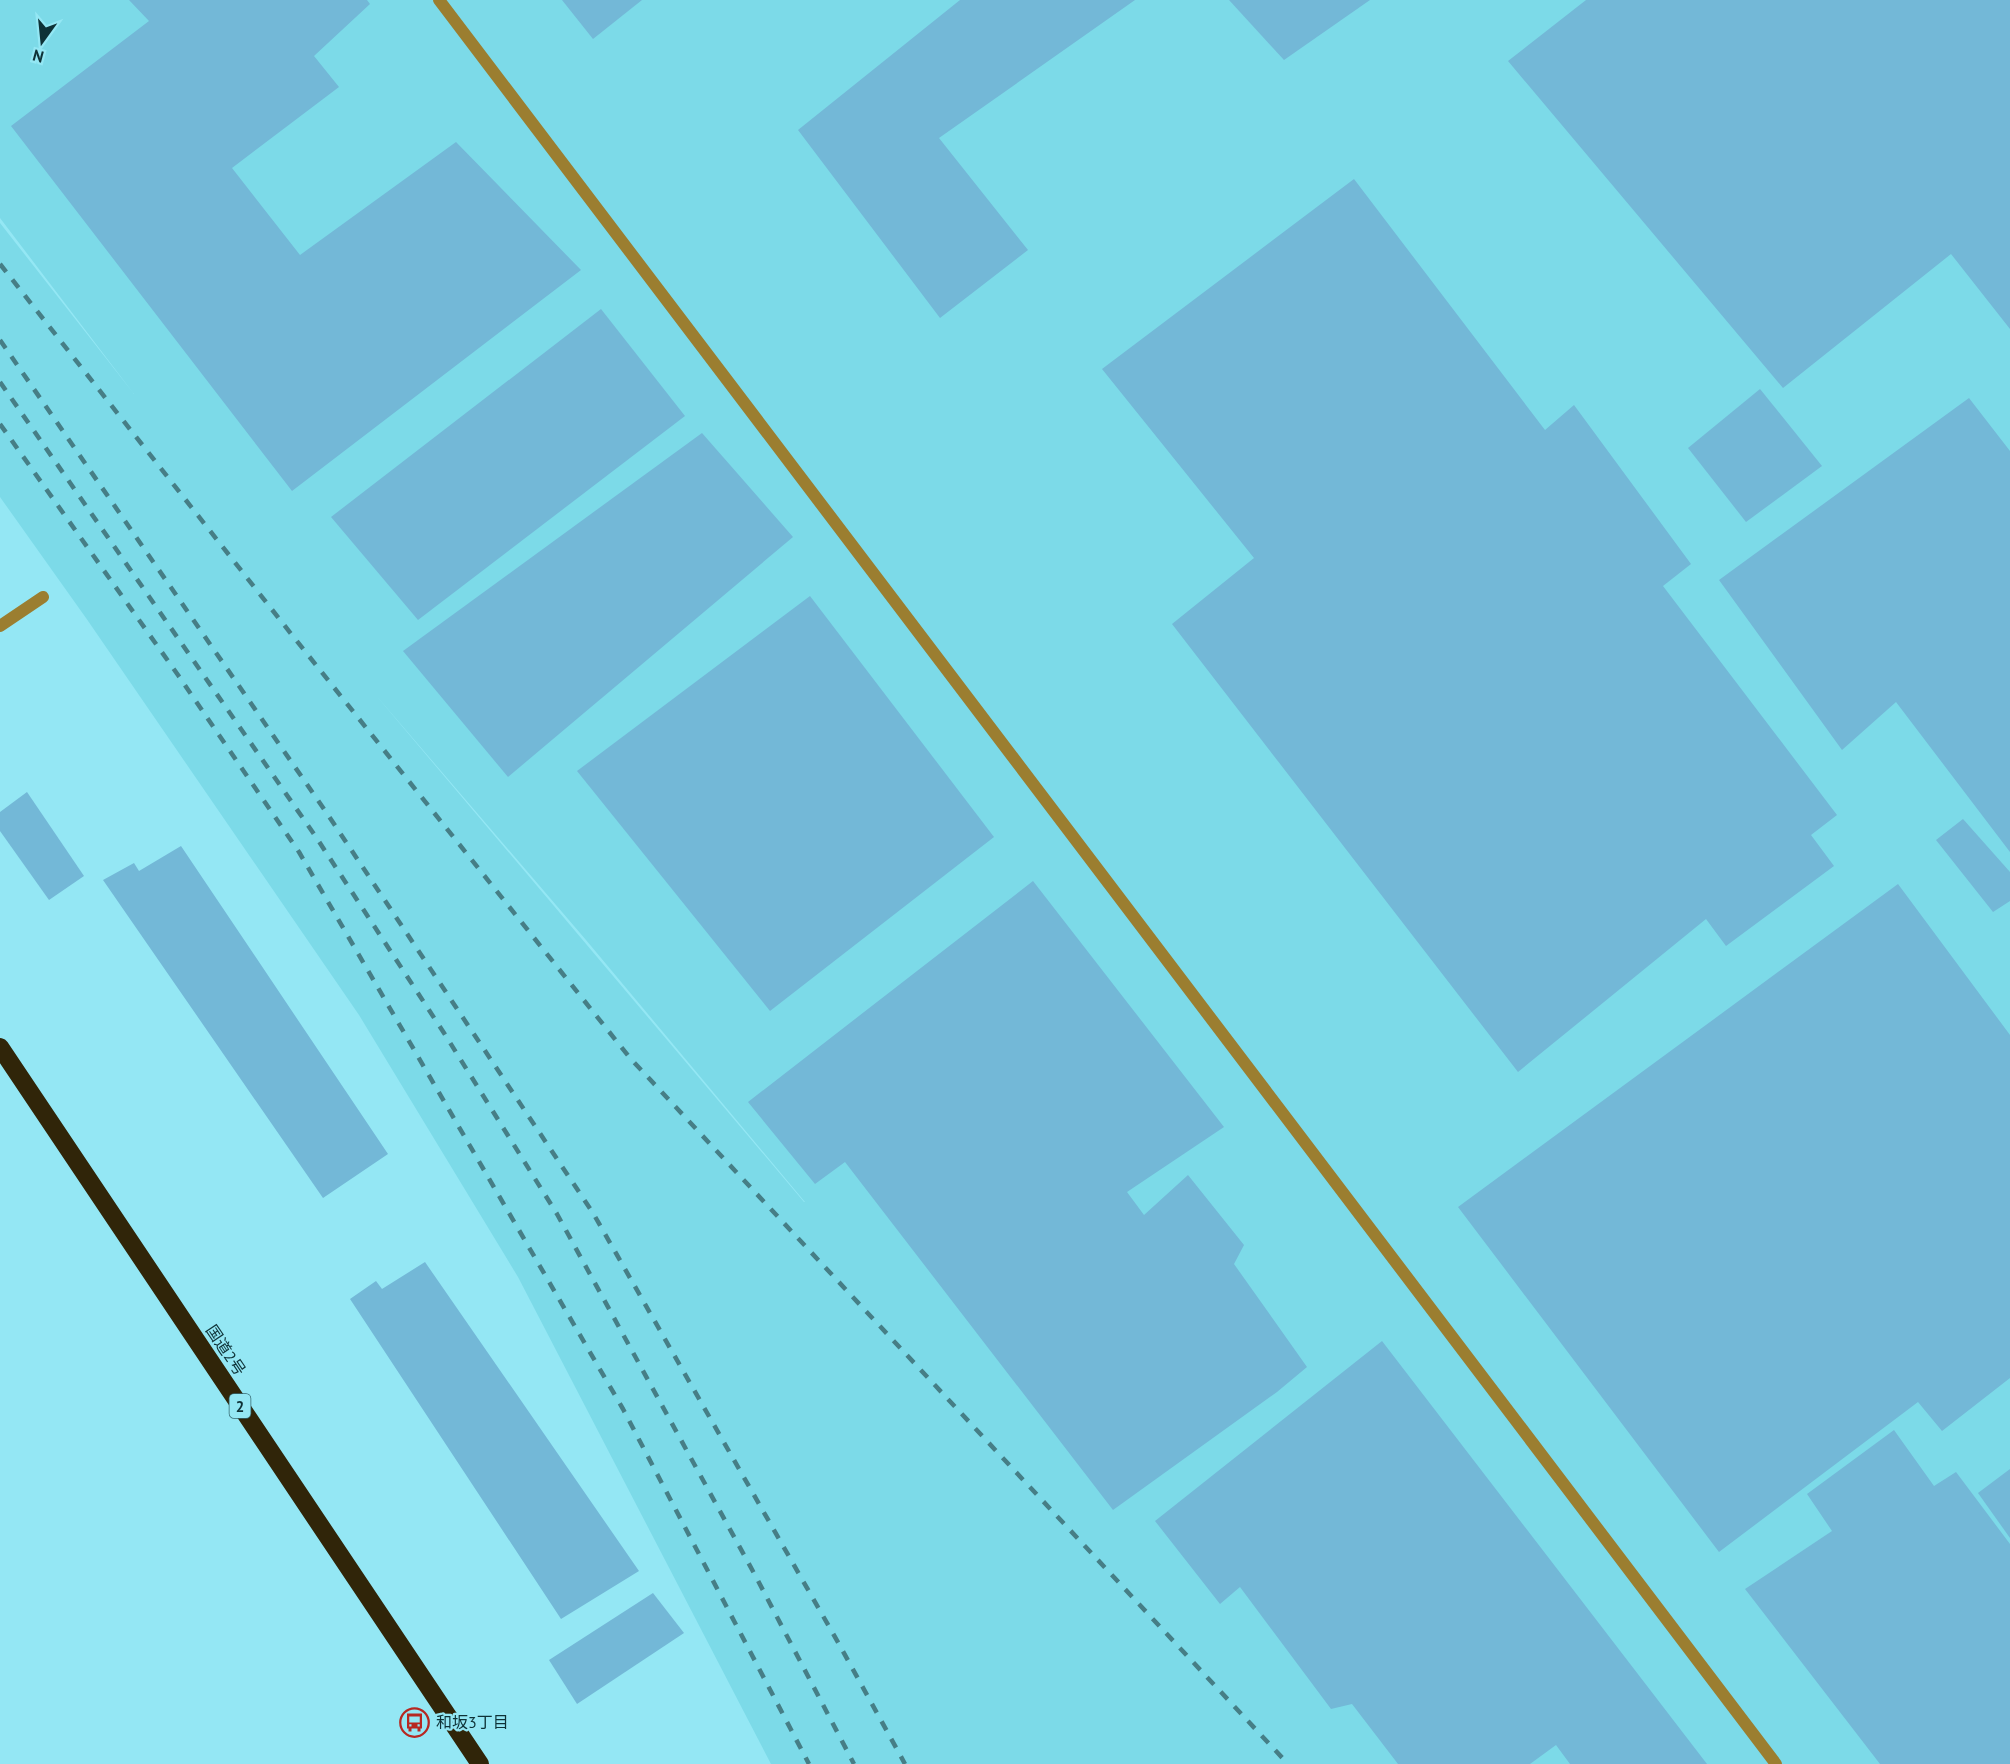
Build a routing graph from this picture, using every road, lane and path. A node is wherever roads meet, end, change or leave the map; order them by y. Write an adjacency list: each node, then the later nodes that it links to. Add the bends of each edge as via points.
1 (439, 0): 6 (street)
2 (43, 597): 3 (street)
3 (0, 626)
4 (0, 1047): 5 (highway, 国道2号 / 2)
5 (480, 1764)
6 (1776, 1764)

